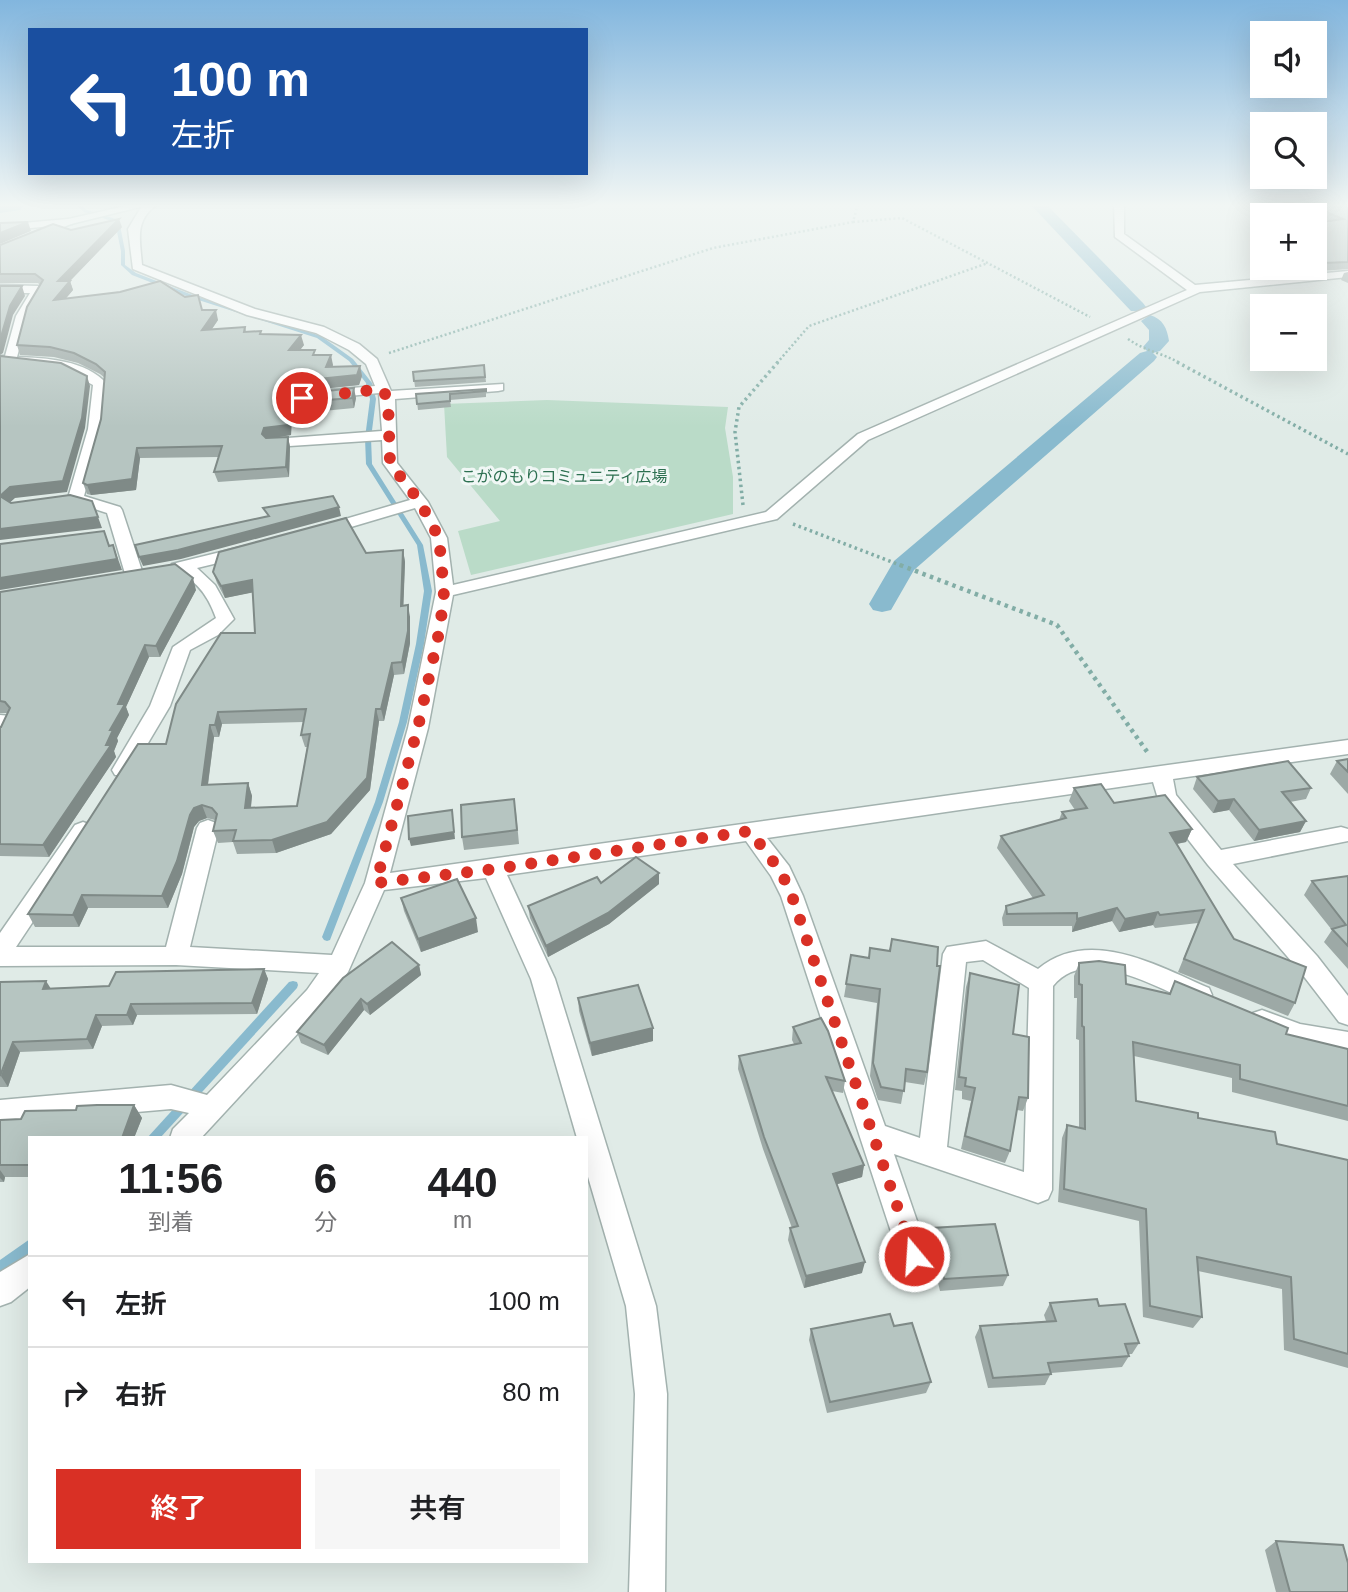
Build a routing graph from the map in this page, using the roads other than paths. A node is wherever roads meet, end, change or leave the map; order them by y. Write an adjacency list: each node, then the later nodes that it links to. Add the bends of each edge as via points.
1 (166, 278): 8 (street, via 251,312 320,330 354,347 369,359)
2 (1180, 278): 5 (street)
3 (1305, 278): 5 (street)
4 (0, 289): 6 (street, via 38,290)
5 (1195, 289): 18 (street, via 863,437 771,516)
6 (5, 360): 17 (street, via 80,370 100,384 95,429 70,499 112,508 116,534 141,576)
7 (498, 387): 8 (street)
8 (384, 392): 9 (street); 10 (street)
9 (316, 396)
10 (386, 439): 11 (street); 14 (street, via 390,463)
11 (354, 442): 12 (street); 13 (street)
12 (274, 443)
13 (315, 453)
14 (417, 503): 15 (street); 18 (street, via 439,538)
15 (313, 532)
16 (261, 546): 17 (street)
17 (183, 567): 23 (street, via 194,572 219,600 225,619 182,647 160,706)
18 (444, 592): 30 (street, via 418,727)
19 (0, 721): 20 (street, via 5,721)
20 (0, 731)
21 (1348, 747): 22 (street)
22 (1162, 774): 26 (street); 28 (street, via 1166,797)
23 (109, 791)
24 (94, 814): 31 (street)
25 (208, 828): 32 (street)
26 (750, 831): 29 (street); 39 (street, via 781,872 792,896)
27 (1340, 835): 28 (street)
28 (1216, 859): 35 (street)
29 (494, 869): 30 (street); 45 (street, via 543,979 641,1306 651,1394)
30 (376, 883): 33 (street)
31 (0, 955): 32 (street)
32 (176, 956): 33 (street)
33 (338, 964): 37 (street, via 316,997)
34 (1041, 983): 36 (street, via 1052,971 1078,961 1125,963 1298,1034); 41 (street, via 986,950 954,954); 41 (street, via 1038,1189)
35 (1348, 1015)
36 (1348, 1043)
37 (207, 1106): 38 (street, via 171,1097); 40 (street)
38 (0, 1111)
39 (874, 1135): 41 (street); 42 (street)
40 (184, 1136)
41 (932, 1154)
42 (914, 1256)
43 (28, 1270): 44 (street)
44 (0, 1291)
45 (647, 1592)

